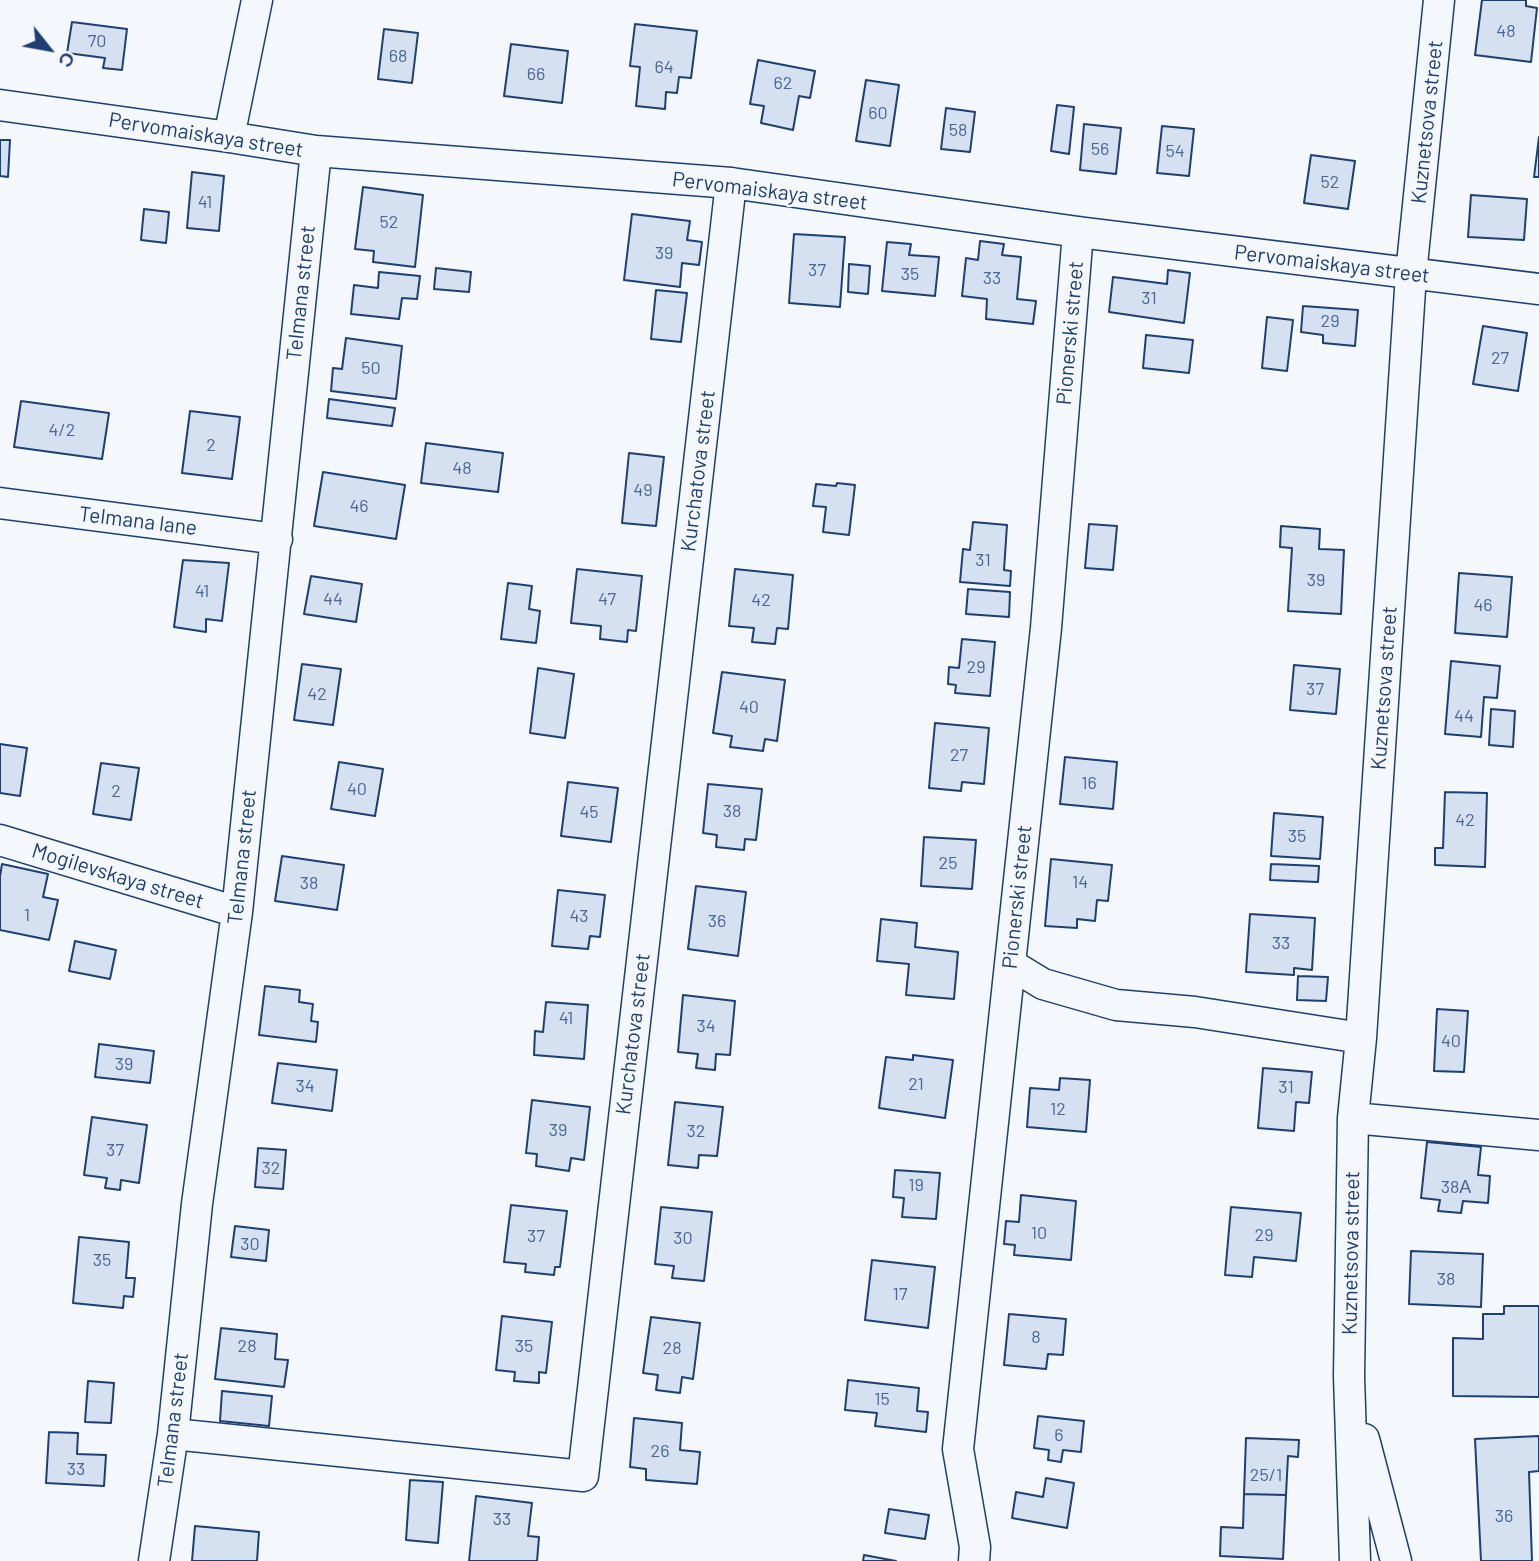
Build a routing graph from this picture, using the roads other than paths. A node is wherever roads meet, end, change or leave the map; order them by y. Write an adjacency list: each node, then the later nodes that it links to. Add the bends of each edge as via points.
1 (257, 0): 4 (street)
2 (1439, 0): 8 (street, Kuznetsova street)
3 (0, 104): 4 (street, Pervomaiskaya street)
4 (229, 137): 5 (street, Pervomaiskaya street)
5 (316, 151): 6 (street, Pervomaiskaya street); 11 (street, Telmana street)
6 (731, 183): 7 (street, Pervomaiskaya street); 19 (street, Kurchatova street, via 583,1476)
7 (1078, 232): 8 (street, Pervomaiskaya street); 14 (street, Pionerski street, via 1046,628)
8 (1411, 274): 9 (street, Pervomaiskaya street); 15 (street, Kuznetsova street)
9 (1539, 289)
10 (0, 503): 11 (street, Telmana lane)
11 (277, 539): 13 (street, Telmana street)
12 (0, 840): 13 (street, Mogilevskaya street)
13 (237, 912): 19 (street, Telmana street, via 197,1205)
14 (1010, 964): 15 (street, via 1043,984 1116,1005 1195,1012); 21 (street, Pionerski street, via 958,1449)
15 (1362, 1038): 16 (street, Kuznetsova street)
16 (1353, 1118): 17 (street); 18 (street, Kuznetsova street)
17 (1539, 1135)
18 (1349, 1376): 22 (street, Kuznetsova street); 23 (street, Kuznetsova street)
19 (173, 1434): 20 (street, Telmana street)
20 (154, 1561)
21 (974, 1561)
22 (1355, 1561)
23 (1396, 1561)

